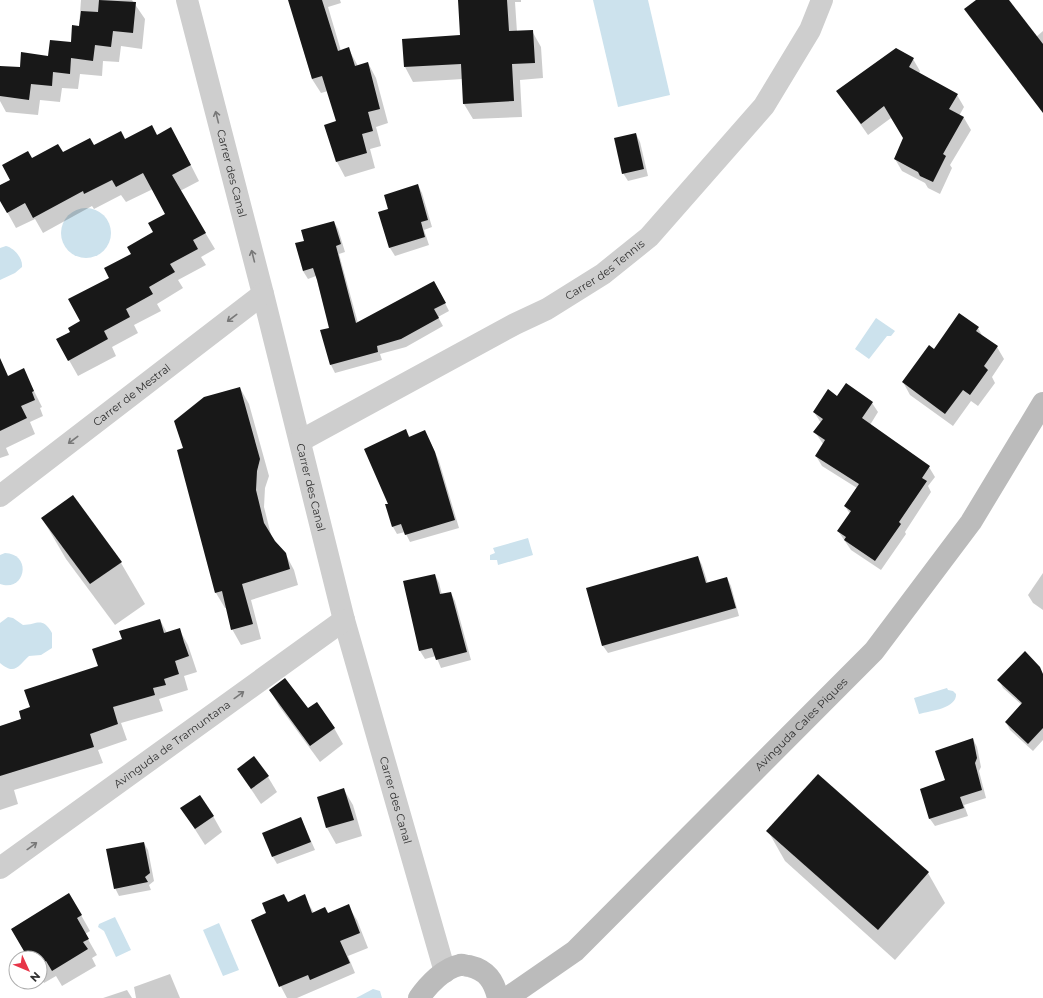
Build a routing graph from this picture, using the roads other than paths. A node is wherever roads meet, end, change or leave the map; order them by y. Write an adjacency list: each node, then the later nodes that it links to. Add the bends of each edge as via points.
1 (187, 0): 3 (street, Carrer des Canal, one-way to 1)
2 (822, 0): 5 (street, Carrer des Tennis, via 810,30 764,106 649,238 603,274 546,310 515,324)
3 (263, 294): 5 (street, Carrer des Canal); 6 (street, Carrer de Mestral, one-way to 6)
4 (1043, 403): 12 (street, Avinguda Cales Piques, via 971,522 874,650 574,950)
5 (300, 441): 7 (street, Carrer des Canal)
6 (0, 496)
7 (344, 620): 8 (street, Avinguda de Tramuntana, one-way to 7); 9 (street, Carrer des Canal)
8 (0, 868)
9 (445, 972): 10 (street, via 426,987); 11 (street, via 460,965 480,969 495,985)
10 (420, 998)
11 (498, 998)
12 (507, 998)

